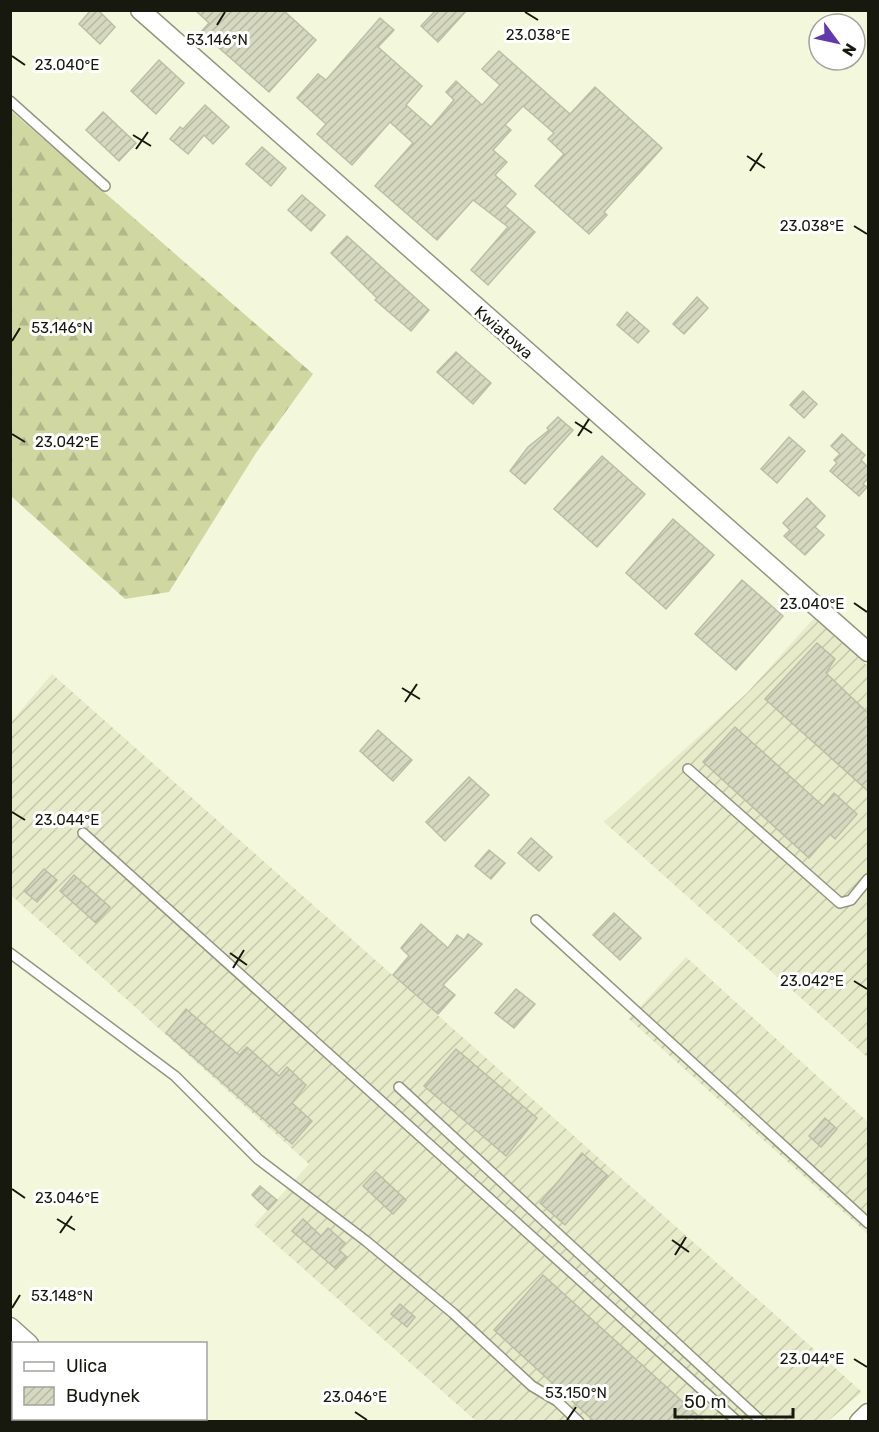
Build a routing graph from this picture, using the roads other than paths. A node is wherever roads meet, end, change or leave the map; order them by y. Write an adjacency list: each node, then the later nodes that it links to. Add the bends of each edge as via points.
1 (140, 10): 4 (street, Kwiatowa)
2 (10, 101): 3 (lane)
3 (105, 186)
4 (868, 652)
5 (688, 769): 7 (lane, via 840,903 851,900)
6 (83, 833): 16 (lane)
7 (868, 879)
8 (536, 920): 11 (lane)
9 (10, 953): 15 (lane, via 175,1076 258,1160 366,1241 453,1313 532,1386 557,1401)
10 (399, 1087): 17 (lane)
11 (868, 1223)
12 (10, 1327): 13 (street)
13 (27, 1342)
14 (868, 1413): 18 (street)
15 (579, 1422)
16 (738, 1422)
17 (762, 1422)
18 (859, 1422)

